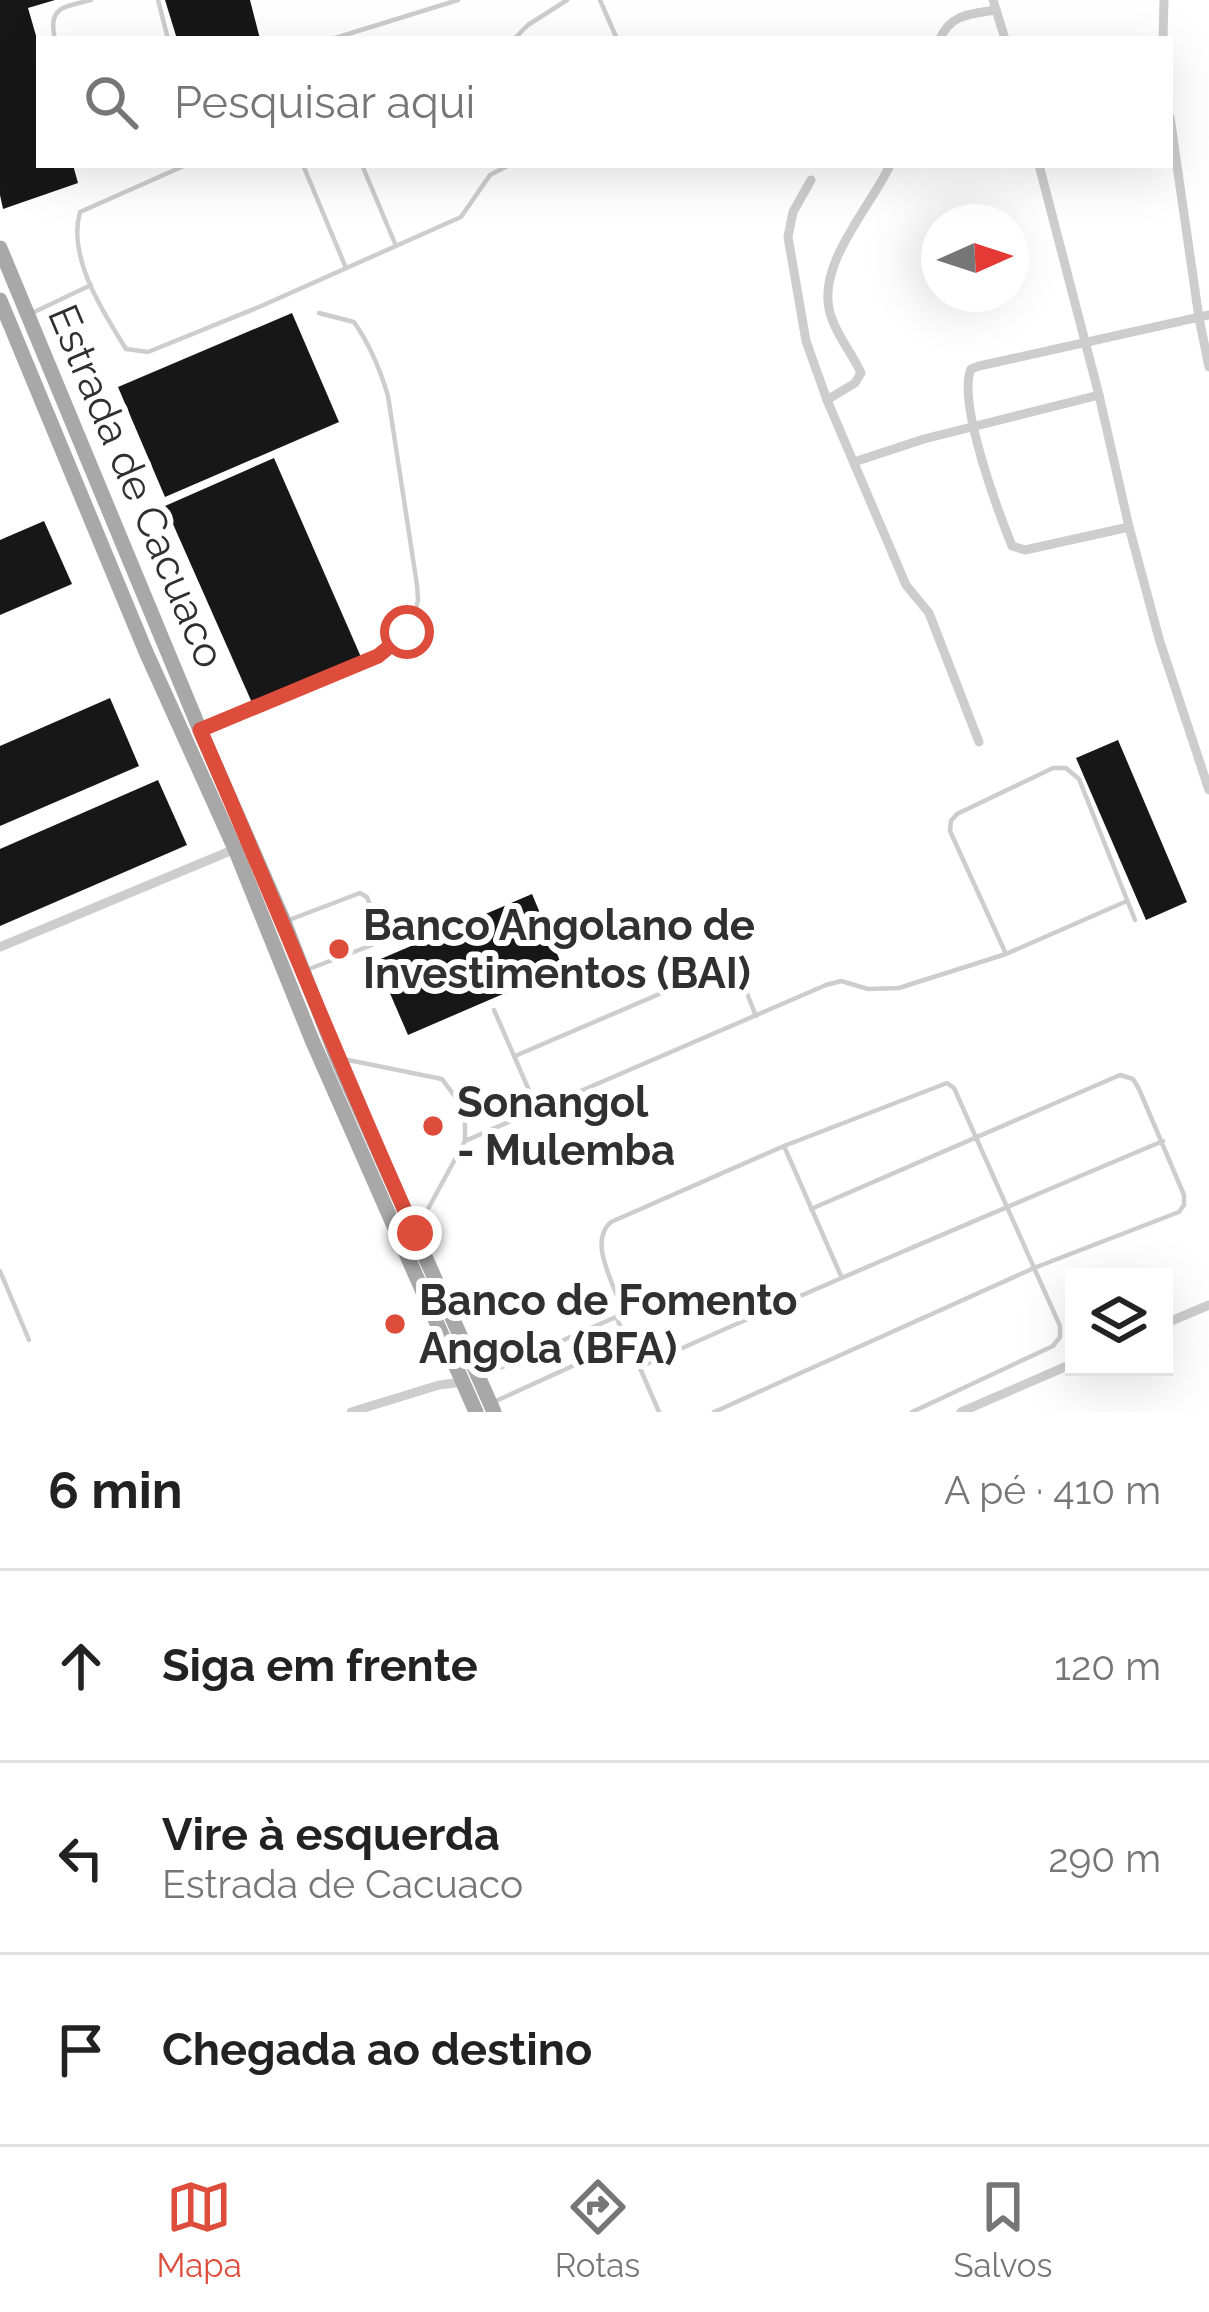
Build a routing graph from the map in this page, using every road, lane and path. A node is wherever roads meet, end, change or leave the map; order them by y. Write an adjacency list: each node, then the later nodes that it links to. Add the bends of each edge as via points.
1 (91, 0): 10 (lane, via 54,15)
2 (158, 0): 11 (lane)
3 (427, 0): 9 (lane)
4 (458, 0): 9 (lane)
5 (567, 0): 13 (lane)
6 (600, 0): 14 (lane)
7 (1164, 0): 17 (street)
8 (994, 5): 15 (street, via 959,16); 16 (street)
9 (430, 9): 12 (lane)
10 (54, 36)
11 (167, 36)
12 (342, 36)
13 (517, 36)
14 (616, 36)
15 (941, 36)
16 (1004, 36)
17 (1163, 36)
18 (1173, 135): 33 (street)
19 (179, 168): 29 (lane, via 80,212 78,239)
20 (304, 168): 28 (lane)
21 (363, 168): 26 (lane)
22 (503, 168): 26 (lane, via 461,217)
23 (888, 168): 37 (street, via 830,280 831,316 861,373)
24 (1040, 168): 34 (street)
25 (811, 180): 37 (street, via 793,212 788,249)
26 (396, 246): 28 (lane)
27 (0, 248): 32 (main road, Estrada de Cacuaco)
28 (346, 268): 29 (lane, via 148,352 126,349)
29 (91, 285): 32 (lane)
30 (0, 301): 44 (main road, Estrada de Cacuaco)
31 (319, 313): 41 (lane, via 354,322 382,374 417,611 407,632 378,656)
32 (27, 315): 41 (main road, Estrada de Cacuaco)
33 (1204, 316): 34 (street); 35 (street)
34 (1084, 344): 36 (street); 38 (street, via 970,369)
35 (1209, 367)
36 (1099, 395): 38 (street); 40 (street)
37 (827, 400): 39 (street)
38 (973, 425): 39 (street); 40 (street, via 1012,546 1025,550)
39 (854, 462): 42 (street, via 906,585 928,613)
40 (1129, 527): 43 (street)
41 (200, 730): 47 (main road, Estrada de Cacuaco)
42 (979, 742)
43 (1209, 790)
44 (235, 849): 48 (street); 73 (main road, Estrada de Cacuaco, via 312,1040)
45 (1127, 901): 46 (lane); 49 (lane); 49 (lane, via 1078,778 1054,768 951,821)
46 (1135, 920)
47 (284, 922): 50 (main road, Estrada de Cacuaco); 50 (lane, via 360,893 380,927 372,945)
48 (0, 947)
49 (1006, 954): 52 (lane, via 899,988 841,981)
50 (303, 971): 54 (main road, Estrada de Cacuaco)
51 (494, 1010): 53 (lane)
52 (756, 1016): 53 (lane, via 736,967 727,965); 55 (lane)
53 (515, 1056): 55 (lane)
54 (337, 1058): 58 (lane, via 442,1079 459,1102); 62 (main road, Estrada de Cacuaco)
55 (538, 1111): 58 (lane)
56 (975, 1138): 57 (lane, via 1120,1075 1133,1079); 59 (lane, via 947,1083); 60 (lane); 61 (lane)
57 (1163, 1141): 61 (lane); 63 (lane, via 1184,1196 1179,1212)
58 (465, 1142): 62 (lane)
59 (784, 1146): 60 (lane); 67 (lane, via 602,1229 621,1306)
60 (811, 1208): 65 (lane)
61 (1006, 1208): 63 (lane); 65 (lane)
62 (415, 1233): 73 (main road, Estrada de Cacuaco)
63 (1034, 1268): 77 (lane); 78 (lane, via 1060,1326 1053,1346)
64 (0, 1271): 69 (lane)
65 (841, 1276): 71 (lane)
66 (1209, 1305): 68 (street)
67 (616, 1317): 70 (lane); 73 (lane)
68 (1173, 1320)
69 (29, 1340)
70 (627, 1341): 71 (lane); 74 (lane)
71 (640, 1367): 76 (lane)
72 (1065, 1367): 79 (street)
73 (471, 1379): 74 (main road, Estrada de Cacuaco); 75 (street)
74 (487, 1409)
75 (351, 1412)
76 (659, 1412)
77 (714, 1412)
78 (912, 1412)
79 (961, 1412)

